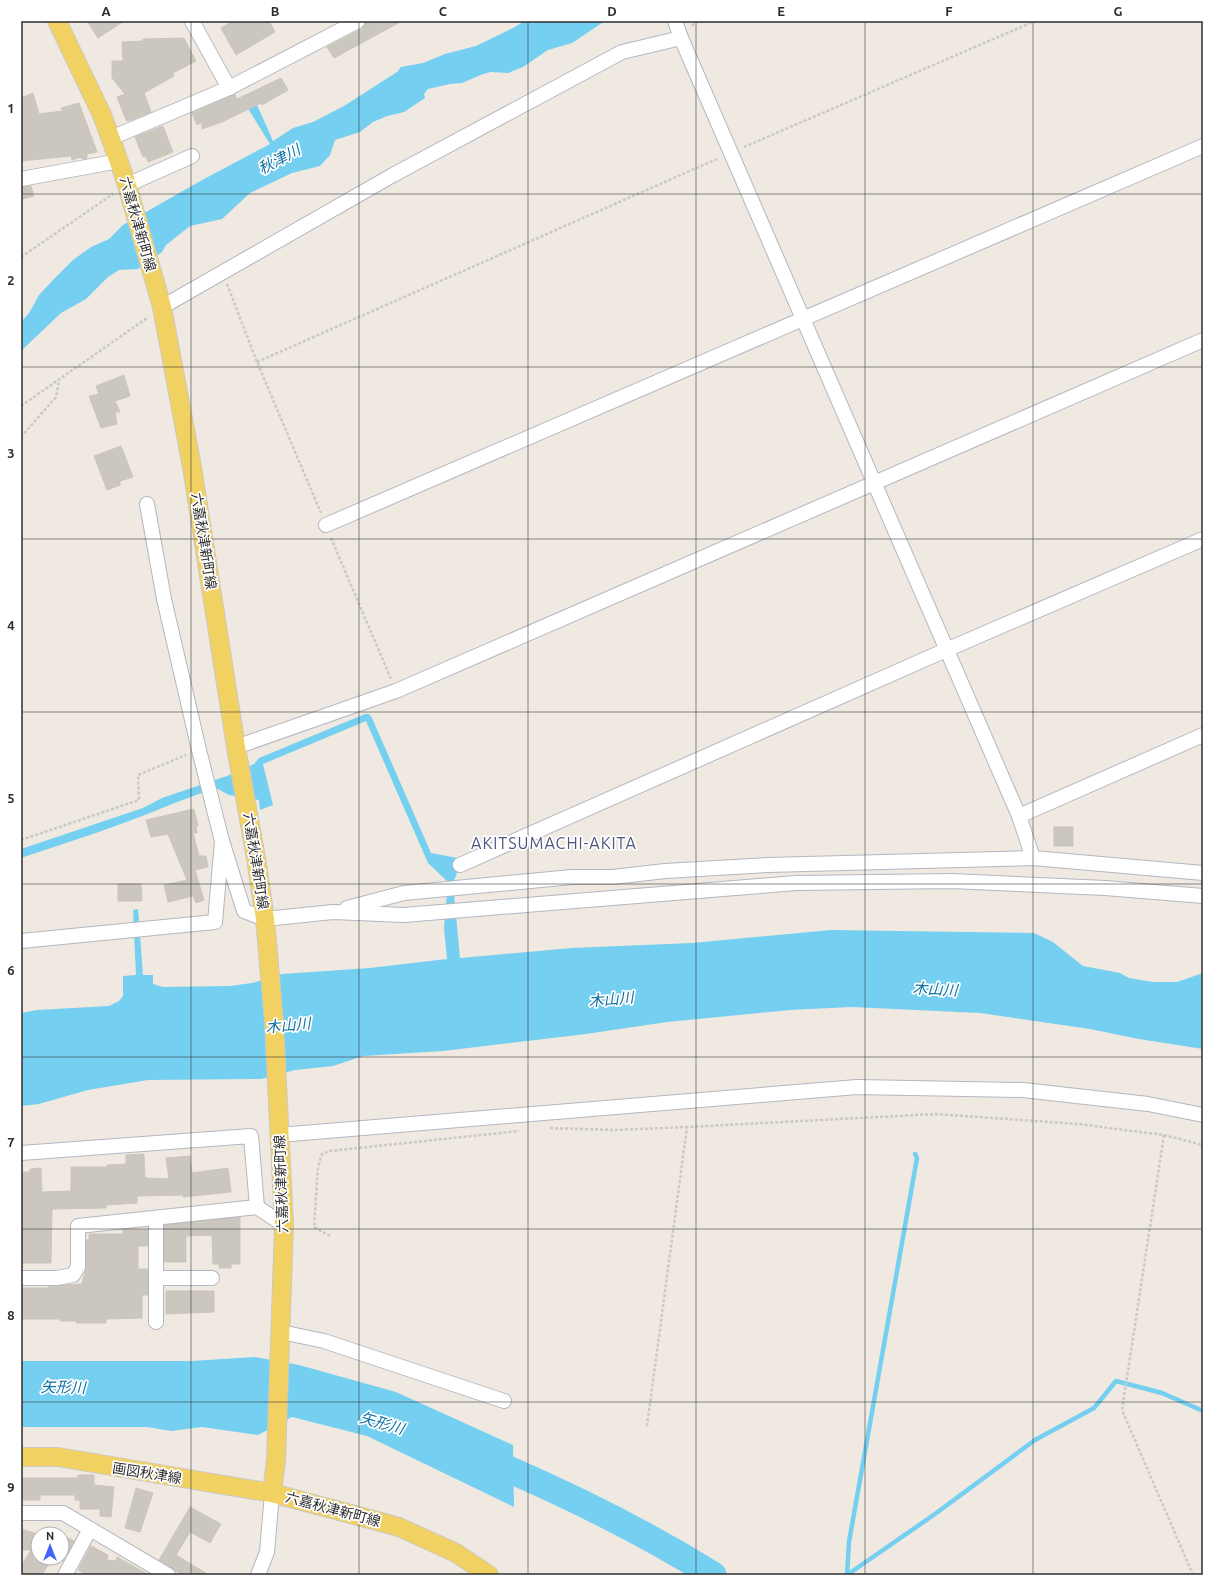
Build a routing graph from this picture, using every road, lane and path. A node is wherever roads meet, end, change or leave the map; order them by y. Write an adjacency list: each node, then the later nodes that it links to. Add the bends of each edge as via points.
1 (57, 21): 8 (main road, 六嘉秋津新町線)
2 (192, 21): 7 (street)
3 (358, 21): 7 (street)
4 (1035, 21): 10 (path)
5 (675, 22): 6 (street)
6 (681, 38): 10 (street); 16 (street, via 622,52 393,175)
7 (229, 88): 8 (street)
8 (111, 138): 12 (main road, 六嘉秋津新町線)
9 (1203, 146): 18 (street)
10 (731, 153): 18 (street); 20 (path)
11 (192, 156): 14 (street)
12 (119, 161): 13 (street); 14 (main road, 六嘉秋津新町線)
13 (21, 179)
14 (127, 185): 15 (path); 17 (main road, 六嘉秋津新町線)
15 (21, 257)
16 (223, 273): 17 (street); 20 (path)
17 (162, 307): 21 (path); 31 (main road, 六嘉秋津新町線, via 193,475)
18 (802, 318): 24 (street); 26 (street)
19 (1203, 340): 24 (street)
20 (257, 362): 26 (path)
21 (59, 379): 22 (path); 23 (path, via 56,398)
22 (21, 406)
23 (21, 437)
24 (873, 484): 28 (street); 29 (street)
25 (147, 504): 32 (street, via 164,599)
26 (326, 525): 29 (path)
27 (1203, 539): 28 (street)
28 (946, 650): 33 (street); 37 (street)
29 (396, 691): 31 (street)
30 (1203, 735): 33 (street)
31 (236, 747): 41 (main road, 六嘉秋津新町線)
32 (199, 750): 34 (path, via 138,775 139,800); 35 (street)
33 (1019, 816): 36 (street)
34 (21, 840)
35 (222, 841): 41 (street, via 244,911); 42 (street, via 215,922)
36 (1033, 858): 38 (street); 40 (street, via 768,865 613,877 572,877 404,893)
37 (460, 865)
38 (1203, 873)
39 (1203, 896): 40 (street, via 1105,888 952,881 796,883 404,915)
40 (333, 912): 41 (street)
41 (265, 919): 47 (main road, 六嘉秋津新町線)
42 (21, 941)
43 (1203, 1115): 47 (street, via 1148,1104 1023,1090 857,1087)
44 (687, 1127): 45 (path, via 616,1130); 48 (path, via 936,1114 1078,1124); 61 (path)
45 (547, 1128)
46 (524, 1130): 54 (path, via 330,1151 322,1154 318,1167 314,1227)
47 (280, 1135): 53 (main road, 六嘉秋津新町線)
48 (1164, 1135): 49 (path); 70 (path, via 1122,1410)
49 (1203, 1145)
50 (21, 1153): 51 (street, via 251,1136)
51 (257, 1207): 52 (street); 53 (street)
52 (156, 1218): 55 (street, via 78,1226 78,1267 73,1275 57,1278); 56 (street)
53 (284, 1225): 59 (main road, 六嘉秋津新町線)
54 (330, 1236)
55 (21, 1278)
56 (156, 1278): 57 (street); 58 (street)
57 (212, 1278)
58 (156, 1322)
59 (281, 1332): 60 (street, via 324,1341); 63 (main road, 六嘉秋津新町線, via 276,1460)
60 (504, 1401)
61 (647, 1426)
62 (21, 1457): 63 (main road, 画図秋津線, via 58,1457)
63 (272, 1493): 68 (street, via 267,1552); 69 (main road, 六嘉秋津新町線, via 399,1527 456,1553)
64 (21, 1513): 65 (street, via 63,1513)
65 (90, 1529): 66 (street); 67 (street)
66 (160, 1573)
67 (65, 1575)
68 (258, 1575)
69 (489, 1575)
70 (1193, 1575)

